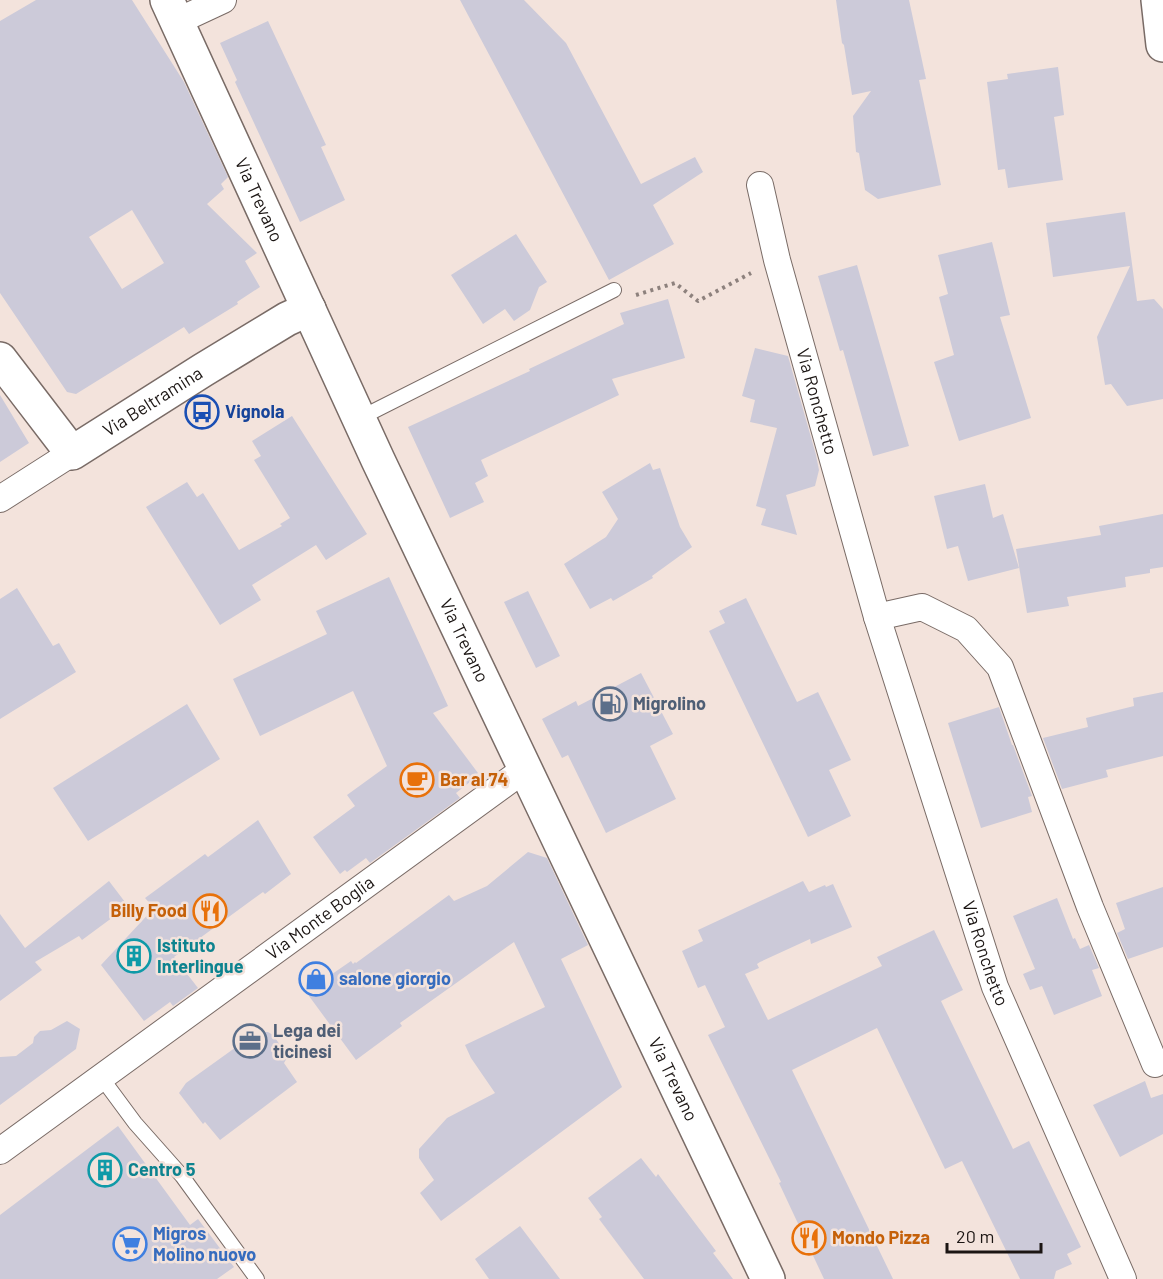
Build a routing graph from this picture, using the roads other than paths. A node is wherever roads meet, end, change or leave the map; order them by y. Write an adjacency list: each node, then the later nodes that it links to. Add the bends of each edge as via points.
1 (223, 0): 3 (street)
2 (1158, 0): 4 (main road)
3 (173, 10): 7 (main road, Via Trevano)
4 (1163, 45)
5 (760, 185): 12 (street, Via Ronchetto, via 777,260)
6 (614, 290): 9 (lane)
7 (309, 309): 9 (main road, Via Trevano); 10 (main road, Via Beltramina)
8 (0, 359): 10 (main road)
9 (360, 418): 13 (main road, Via Trevano)
10 (72, 453): 11 (street, Via Beltramina)
11 (0, 499)
12 (877, 617): 14 (street, via 922,607 966,628 1000,667 1090,907); 19 (street, Via Ronchetto, via 995,987)
13 (525, 769): 15 (street, Via Monte Boglia); 17 (main road, Via Trevano)
14 (1155, 1064)
15 (101, 1077): 16 (street, Via Monte Boglia); 18 (lane, via 182,1176)
16 (0, 1151)
17 (762, 1276)
18 (257, 1279)
19 (1123, 1279)

